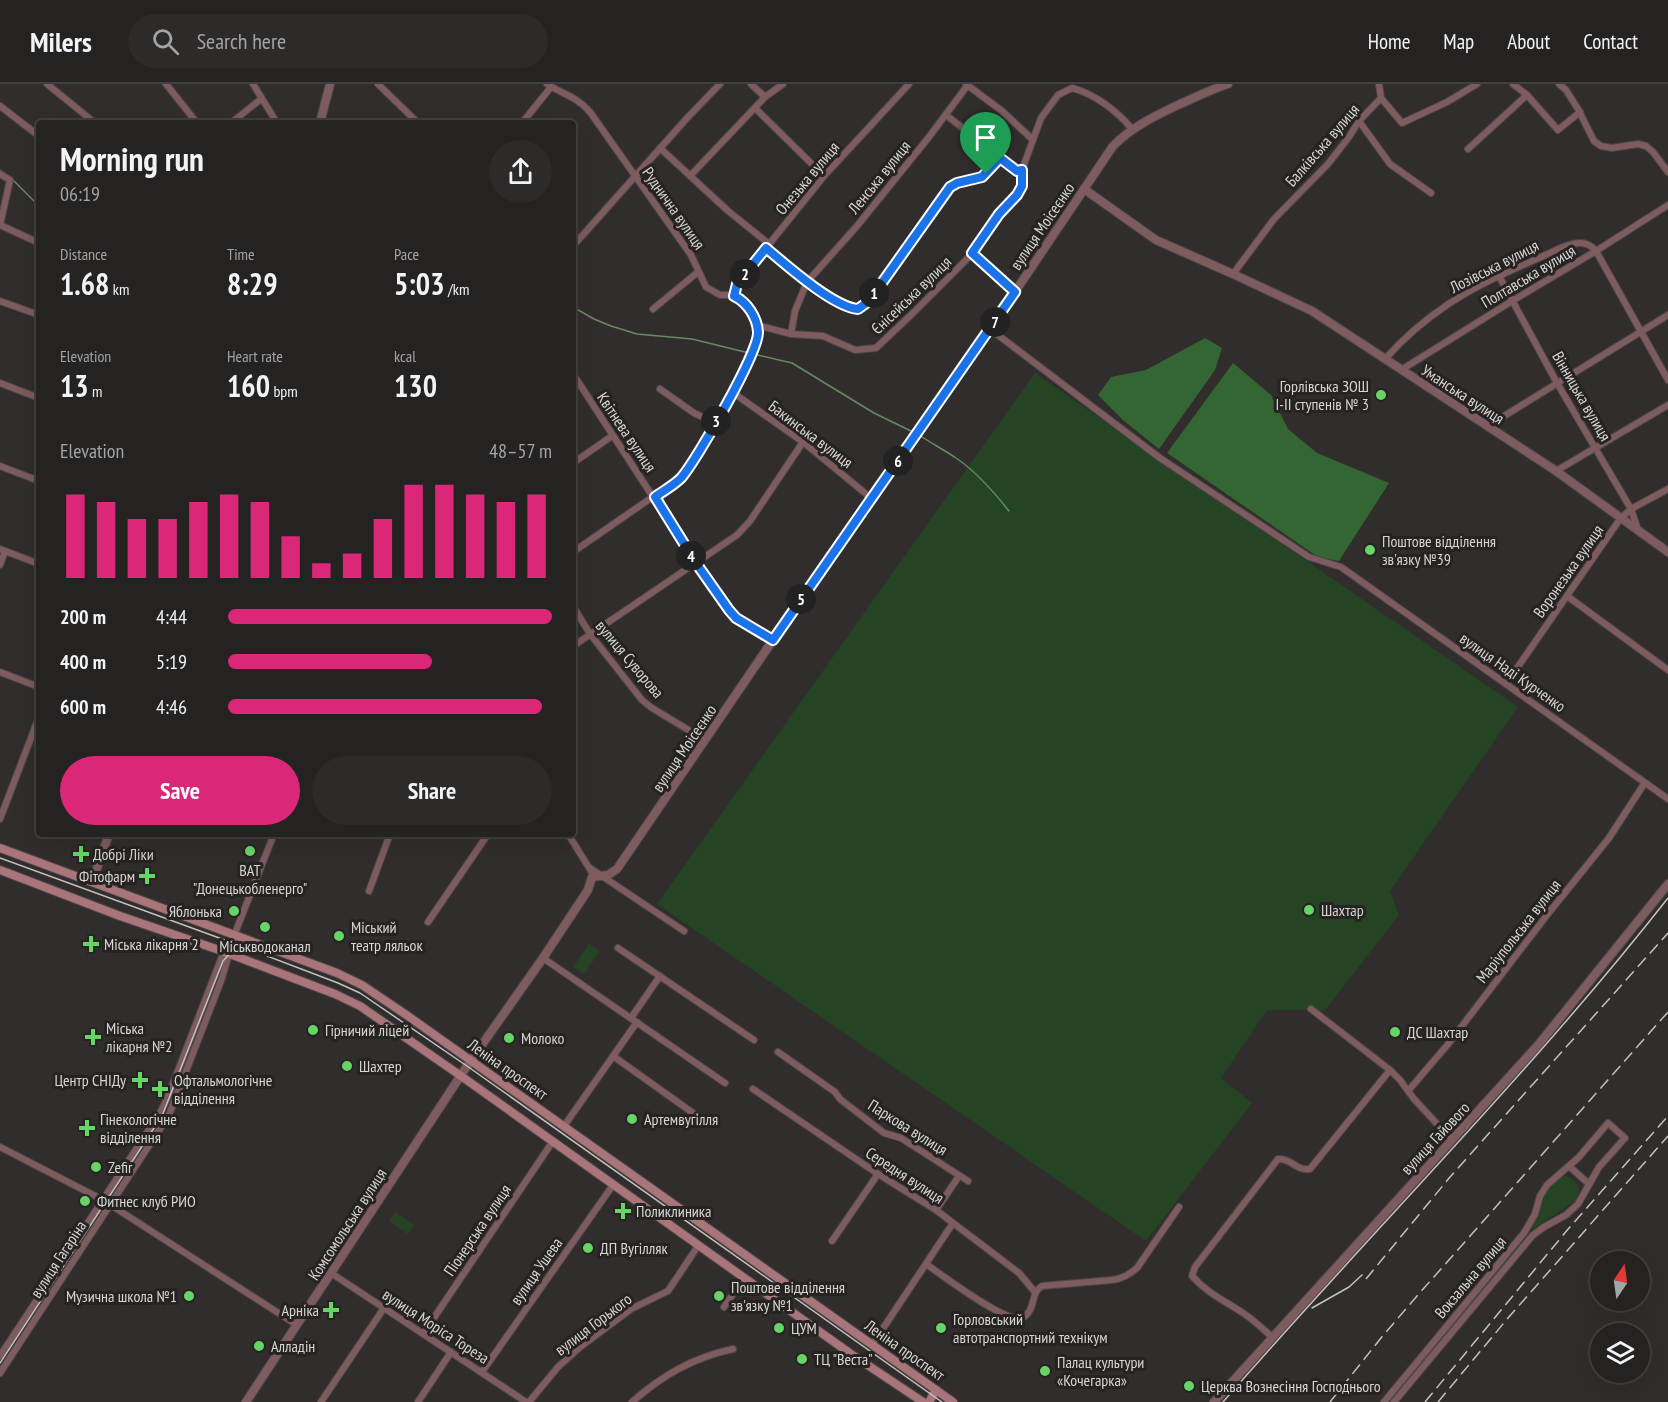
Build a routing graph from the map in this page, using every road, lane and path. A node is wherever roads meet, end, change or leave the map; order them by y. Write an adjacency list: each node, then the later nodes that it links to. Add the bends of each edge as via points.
1 (47, 84): 25 (street)
2 (166, 84): 26 (street)
3 (253, 84): 20 (street)
4 (330, 84): 29 (street)
5 (378, 84): 30 (street)
6 (720, 84): 36 (street)
7 (751, 84): 18 (street)
8 (783, 84): 18 (street)
9 (909, 84): 44 (street, Онезька вулиця)
10 (1228, 84): 33 (street, вулиця Моісеєнко)
11 (1379, 84): 19 (street)
12 (1477, 84): 19 (street, Балківська вулиця, via 1402,123)
13 (1513, 84): 17 (street)
14 (1559, 84): 23 (street)
15 (549, 85): 31 (street); 42 (street, Руднична вулиця, via 582,103)
16 (966, 85): 24 (street, Ленська вулиця); 35 (street)
17 (1527, 95): 23 (street, via 1558,130); 37 (street)
18 (765, 97): 22 (street)
19 (1381, 98): 32 (street, Балківська вулиця)
20 (261, 99): 27 (street); 28 (street)
21 (0, 106): 34 (street)
22 (755, 108): 43 (street); 44 (street)
23 (1580, 112): 40 (street, via 1594,141 1601,146 1646,146)
24 (946, 115): 38 (street); 57 (street, Ленська вулиця)
25 (91, 120)
26 (196, 120)
27 (235, 120)
28 (275, 120)
29 (321, 120)
30 (415, 120)
31 (524, 120)
32 (1359, 121): 46 (street, via 1390,164); 55 (street, Балківська вулиця, via 1328,164 1274,219)
33 (1132, 129): 35 (street, Єнісейська вулиця, via 1112,109 1072,88 1051,103); 45 (street, вулиця Моісеєнко, via 1113,146)
34 (36, 134)
35 (1032, 139): 39 (street, Єнісейська вулиця)
36 (660, 148): 42 (street); 43 (street)
37 (1468, 149)
38 (1000, 158): 39 (street, via 1017,171); 57 (street, via 982,177 950,187 869,301 858,309)
39 (1022, 170): 53 (street, Єнісейська вулиця, via 1022,186 1017,195)
40 (1668, 172)
41 (0, 174): 48 (street, via 10,180)
42 (635, 176): 50 (street); 54 (street, Руднична вулиця)
43 (690, 176): 51 (street)
44 (824, 176): 51 (street, Онезька вулиця)
45 (1084, 189): 55 (street, Уманська вулиця, via 1156,240); 58 (street, вулиця Моісеєнко)
46 (1431, 193)
47 (1668, 205): 52 (street, Полтавська вулиця)
48 (0, 225): 49 (street)
49 (36, 242)
50 (576, 243)
51 (768, 246): 57 (street); 59 (street, Онезька вулиця, via 737,284)
52 (1596, 251): 56 (street, Лозівська вулиця, via 1591,245 1580,243 1560,248); 61 (street, Полтавська вулиця); 67 (street)
53 (972, 253): 58 (street); 68 (street, Єнісейська вулиця, via 876,348 855,350 822,336)
54 (699, 272): 59 (street, Руднична вулиця, via 713,292); 62 (street)
55 (1233, 274): 69 (street, Уманська вулиця, via 1312,311)
56 (1498, 276): 61 (street, Вінницька вулиця); 69 (street, Лозівська вулиця, via 1446,305)
57 (807, 282): 68 (street, Ленська вулиця)
58 (1015, 292): 66 (street, вулиця Моісеєнко)
59 (734, 296): 65 (street, Руднична вулиця, via 747,306)
60 (0, 301): 63 (street)
61 (1512, 301): 70 (street, Полтавська вулиця); 74 (street, Вінницька вулиця)
62 (653, 309)
63 (36, 314)
64 (1668, 315): 67 (street)
65 (757, 325): 68 (street); 76 (street, via 755,347)
66 (990, 329): 90 (street, вулиця Моісеєнко); 107 (street, вулиця Наді Курченко, via 1160,458 1309,557 1341,567)
67 (1640, 332): 72 (street); 74 (street)
68 (791, 334)
69 (1385, 359): 70 (street, Уманська вулиця)
70 (1401, 370): 80 (street, Уманська вулиця)
71 (576, 379): 81 (street, Квітнева вулиця)
72 (1668, 380)
73 (0, 383): 77 (street)
74 (1557, 383): 80 (street); 83 (street, Вінницька вулиця)
75 (660, 389): 79 (street)
76 (732, 392): 79 (street); 82 (street, Бакинська вулиця)
77 (36, 397)
78 (1668, 405): 83 (street)
79 (715, 423): 89 (street, via 680,478)
80 (1488, 426): 86 (street, Уманська вулиця)
81 (612, 436): 84 (street); 89 (street, Квітнева вулиця)
82 (803, 442): 90 (street, Бакинська вулиця); 98 (street, via 744,528)
83 (1596, 448): 86 (street); 91 (street, Вінницька вулиця)
84 (576, 461)
85 (0, 466): 87 (street)
86 (1556, 471): 92 (street, Уманська вулиця)
87 (36, 480)
88 (1668, 489): 91 (street, Воронезька вулиця)
89 (655, 497): 95 (street); 98 (street, Квітнева вулиця)
90 (871, 498): 103 (street, вулиця Моісеєнко)
91 (1631, 509): 92 (street, Воронезька вулиця); 93 (street, Вінницька вулиця)
92 (1620, 519): 93 (street, Уманська вулиця); 100 (street, Воронезька вулиця)
93 (1638, 531): 96 (street, Уманська вулиця)
94 (3, 550): 97 (street); 99 (street)
95 (576, 550)
96 (1668, 552)
97 (36, 563)
98 (696, 563): 102 (street); 103 (street, Квітнева вулиця, via 736,618)
99 (0, 565)
100 (1567, 596): 105 (street); 107 (street, Воронезька вулиця)
101 (576, 611): 102 (street, вулиця Суворова)
102 (590, 634): 104 (street); 110 (street, вулиця Суворова, via 646,704)
103 (773, 640): 110 (street, вулиця Моісеєнко)
104 (576, 644)
105 (1668, 670)
106 (0, 672): 108 (street)
107 (1506, 684): 111 (street, вулиця Наді Курченко)
108 (36, 686)
109 (36, 725): 113 (street)
110 (705, 740): 122 (street, вулиця Моісеєнко, via 617,869)
111 (1644, 784): 112 (street, вулиця Наді Курченко); 144 (street, Маріупольська вулиця, via 1609,838)
112 (1668, 799)
113 (0, 819)
114 (108, 837): 124 (street)
115 (273, 837): 129 (street)
116 (389, 837): 126 (street)
117 (487, 837): 127 (street)
118 (570, 837): 120 (street)
119 (0, 848): 124 (main road, Леніна проспект)
120 (590, 868): 122 (street); 123 (street)
121 (0, 870): 131 (main road, Леніна проспект)
122 (602, 876): 123 (street); 128 (street)
123 (592, 877): 132 (street, via 588,890)
124 (92, 882): 129 (main road, Леніна проспект)
125 (1668, 884): 147 (street, вулиця Гайового, via 1539,1044)
126 (369, 891)
127 (428, 922)
128 (684, 931)
129 (235, 934): 131 (street, вулиця Гагаріна); 139 (main road, Леніна проспект, via 362,985)
130 (618, 948): 133 (street)
131 (231, 954): 141 (main road, Леніна проспект, via 360,1006); 156 (street, вулиця Гагаріна, via 164,1106); 157 (street, вулиця Гагаріна, via 169,1115)
132 (543, 958): 135 (street); 139 (street)
133 (660, 976): 135 (street); 136 (street)
134 (1311, 1009): 140 (street)
135 (634, 1020): 138 (street); 142 (street)
136 (754, 1040)
137 (778, 1052): 152 (street, Паркова вулиця, via 884,1133 901,1138)
138 (613, 1056): 145 (street); 146 (street)
139 (471, 1061): 141 (street, Комсомольська вулиця); 146 (main road, Леніна проспект)
140 (1390, 1070): 144 (street); 171 (street, via 1310,1169 1299,1169 1286,1159 1278,1159 1193,1272 1192,1276 1209,1293 1242,1312)
141 (461, 1076): 148 (main road, Леніна проспект); 164 (street, Комсомольська вулиця)
142 (725, 1083)
143 (753, 1089): 151 (street, Середня вулиця)
144 (1408, 1091): 147 (street)
145 (700, 1118)
146 (564, 1126): 172 (main road, Леніна проспект)
147 (1451, 1139): 171 (street, вулиця Гайового)
148 (553, 1142): 155 (main road, Леніна проспект); 170 (street, Піонерська вулиця)
149 (0, 1147): 156 (street)
150 (1569, 1166): 154 (street); 154 (street, Вокзальна вулиця, via 1608,1123 1625,1138 1599,1167); 188 (street, Вокзальна вулиця, via 1546,1185 1524,1233)
151 (878, 1174): 159 (street, Середня вулиця); 161 (street)
152 (959, 1176): 153 (street, Паркова вулиця); 159 (street)
153 (968, 1181)
154 (1590, 1184): 189 (street, Вокзальна вулиця, via 1573,1209 1533,1235)
155 (614, 1185): 162 (main road, Леніна проспект); 176 (street, вулиця Ушева)
156 (103, 1200): 157 (street); 175 (street, вулиця Гагаріна)
157 (110, 1204): 169 (street); 177 (street, вулиця Гагаріна)
158 (1179, 1207): 166 (street, via 1137,1268 1126,1276 1042,1286)
159 (936, 1210): 160 (street, Середня вулиця)
160 (953, 1223): 163 (street); 166 (street, Середня вулиця, via 1019,1273)
161 (832, 1241)
162 (698, 1246): 165 (main road, Леніна проспект); 182 (street, вулиця Горького, via 668,1291 631,1309 580,1347)
163 (926, 1264): 166 (street, via 989,1307 1014,1319 1028,1313); 172 (street)
164 (331, 1273): 168 (street, вулиця Моріса Тореза); 169 (street, Комсомольська вулиця)
165 (744, 1278): 167 (street); 184 (main road, Леніна проспект)
166 (1035, 1292)
167 (724, 1307)
168 (384, 1308): 170 (street, вулиця Моріса Тореза); 180 (street)
169 (297, 1325): 179 (street, Комсомольська вулиця)
170 (423, 1334): 174 (street, вулиця Моріса Тореза)
171 (1273, 1338): 187 (street, вулиця Гайового)
172 (872, 1345): 178 (main road, Леніна проспект)
173 (733, 1349): 183 (street, via 682,1366)
174 (451, 1352): 176 (street, вулиця Моріса Тореза); 181 (street)
175 (0, 1356)
176 (482, 1372): 182 (street, вулиця Моріса Тореза)
177 (0, 1373)
178 (936, 1390): 185 (main road); 186 (main road, Леніна проспект)
179 (246, 1402)
180 (321, 1402)
181 (418, 1402)
182 (528, 1402)
183 (632, 1402)
184 (922, 1402)
185 (929, 1402)
186 (953, 1402)
187 (1214, 1402)
188 (1384, 1402)
189 (1394, 1402)

